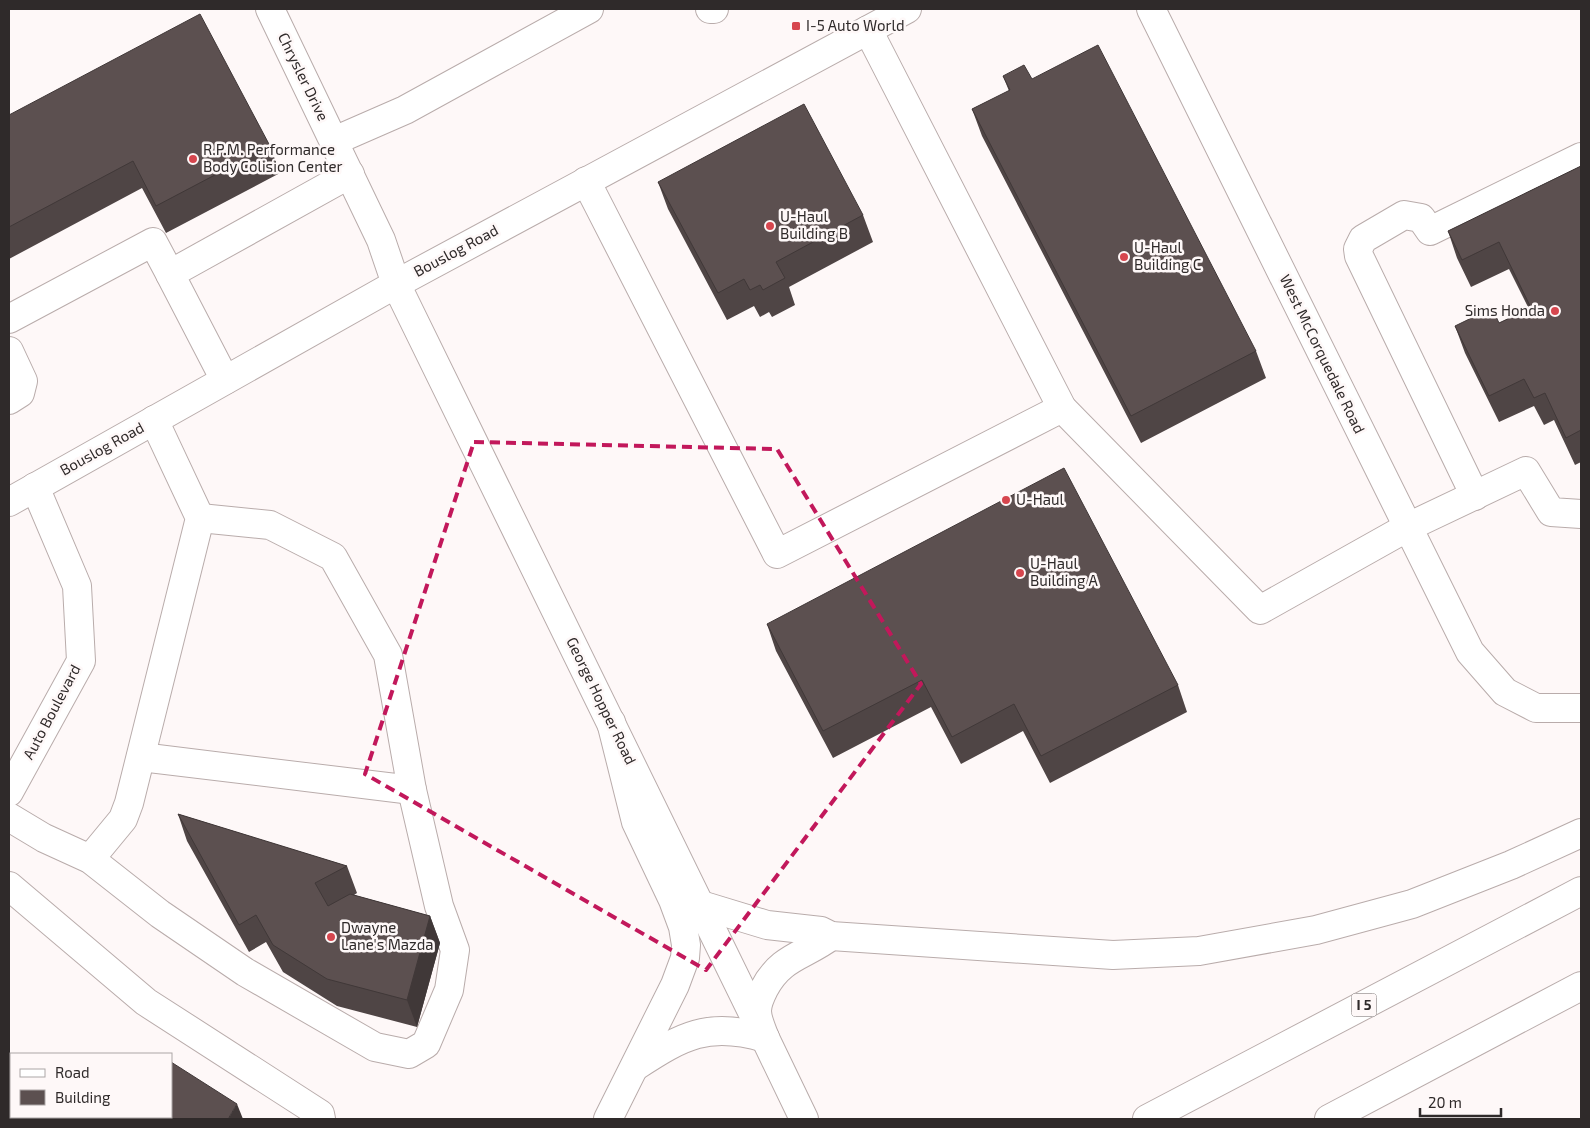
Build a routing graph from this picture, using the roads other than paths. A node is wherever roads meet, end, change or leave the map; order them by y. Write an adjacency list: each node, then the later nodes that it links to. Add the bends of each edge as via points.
1 (270, 9): 6 (main road, Chrysler Drive)
2 (589, 9): 6 (main road, via 405,110)
3 (1151, 9): 22 (main road, West McCorquedale Road)
4 (895, 12): 5 (main road, Bouslog Road)
5 (868, 30): 9 (main road, Bouslog Road); 16 (main road)
6 (334, 141): 8 (main road, Chrysler Drive)
7 (1581, 157): 19 (main road, via 1430,231 1421,218 1404,215 1363,239 1358,249)
8 (350, 174): 10 (main road); 11 (main road, Chrysler Drive, via 381,240)
9 (586, 181): 11 (main road, Bouslog Road); 16 (main road, via 777,554)
10 (170, 274): 12 (main road, via 153,242); 14 (main road)
11 (396, 284): 14 (main road, Bouslog Road); 24 (main road, George Hopper Road)
12 (9, 319)
13 (9, 351): 15 (main road, via 22,381 20,393)
14 (225, 380): 17 (main road, Bouslog Road)
15 (9, 400)
16 (1062, 408): 22 (main road, via 1260,610)
17 (154, 420): 18 (main road, Bouslog Road); 21 (main road)
18 (18, 490): 27 (main road, Auto Boulevard, via 77,586 81,661)
19 (1474, 496): 20 (main road, via 1526,471 1551,512); 22 (main road)
20 (1581, 514)
21 (200, 518): 25 (main road); 26 (main road, via 270,525 333,558 388,655)
22 (1408, 528): 23 (main road, West McCorquedale Road, via 1470,652 1505,692 1536,708)
23 (1581, 708)
24 (612, 722): 33 (main road, George Hopper Road); 37 (main road, via 636,822 673,900 686,945 675,985)
25 (141, 757): 26 (main road); 30 (main road, via 123,819)
26 (412, 790): 30 (main road, via 439,906 455,950 449,990 426,1044 409,1054 375,1047 245,972 160,914)
27 (9, 792)
28 (9, 817): 30 (main road, via 44,838)
29 (1581, 833): 34 (main road, via 1412,904 1316,930 1199,951 1113,956)
30 (90, 859)
31 (9, 886): 38 (main road, via 146,1002 320,1114)
32 (1581, 891): 41 (main road, I 5)
33 (701, 905): 34 (main road, via 767,925 821,931); 36 (main road, George Hopper Road)
34 (831, 936): 36 (main road, via 790,959 770,979 760,996 757,1011)
35 (1581, 986): 42 (main road)
36 (765, 1038): 37 (main road, via 721,1030 702,1032 681,1039); 40 (main road, George Hopper Road)
37 (635, 1067): 39 (main road)
38 (322, 1119)
39 (608, 1119)
40 (804, 1119)
41 (1147, 1119)
42 (1329, 1119)

